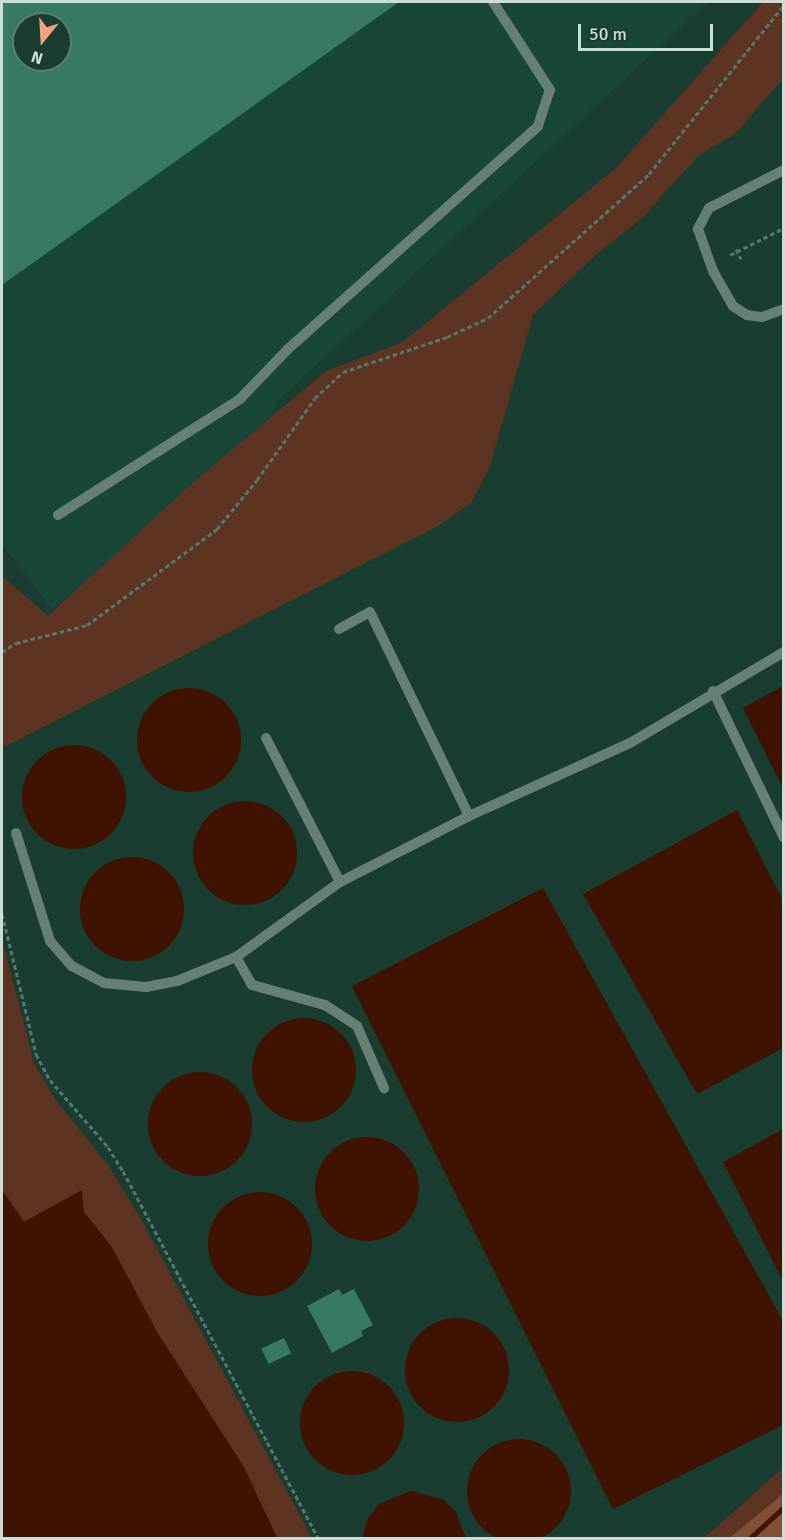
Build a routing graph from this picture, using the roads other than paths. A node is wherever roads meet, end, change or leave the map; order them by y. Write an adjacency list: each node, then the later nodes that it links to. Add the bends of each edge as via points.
1 (493, 2): 4 (lane, via 550,90 538,126 288,349 240,399)
2 (783, 170): 3 (lane, via 709,208 698,229 713,271 733,306 747,315 762,317)
3 (783, 309)
4 (58, 515)
5 (339, 629): 9 (lane, via 370,612)
6 (783, 652): 7 (lane)
7 (712, 691): 9 (lane, via 630,743); 11 (lane)
8 (266, 738): 12 (lane)
9 (469, 816): 12 (lane)
10 (16, 833): 13 (lane, via 50,941 72,966 104,983 146,987 177,981)
11 (783, 838)
12 (339, 882): 13 (lane)
13 (236, 957): 14 (lane, via 252,985 325,1005 357,1026)
14 (384, 1088)

